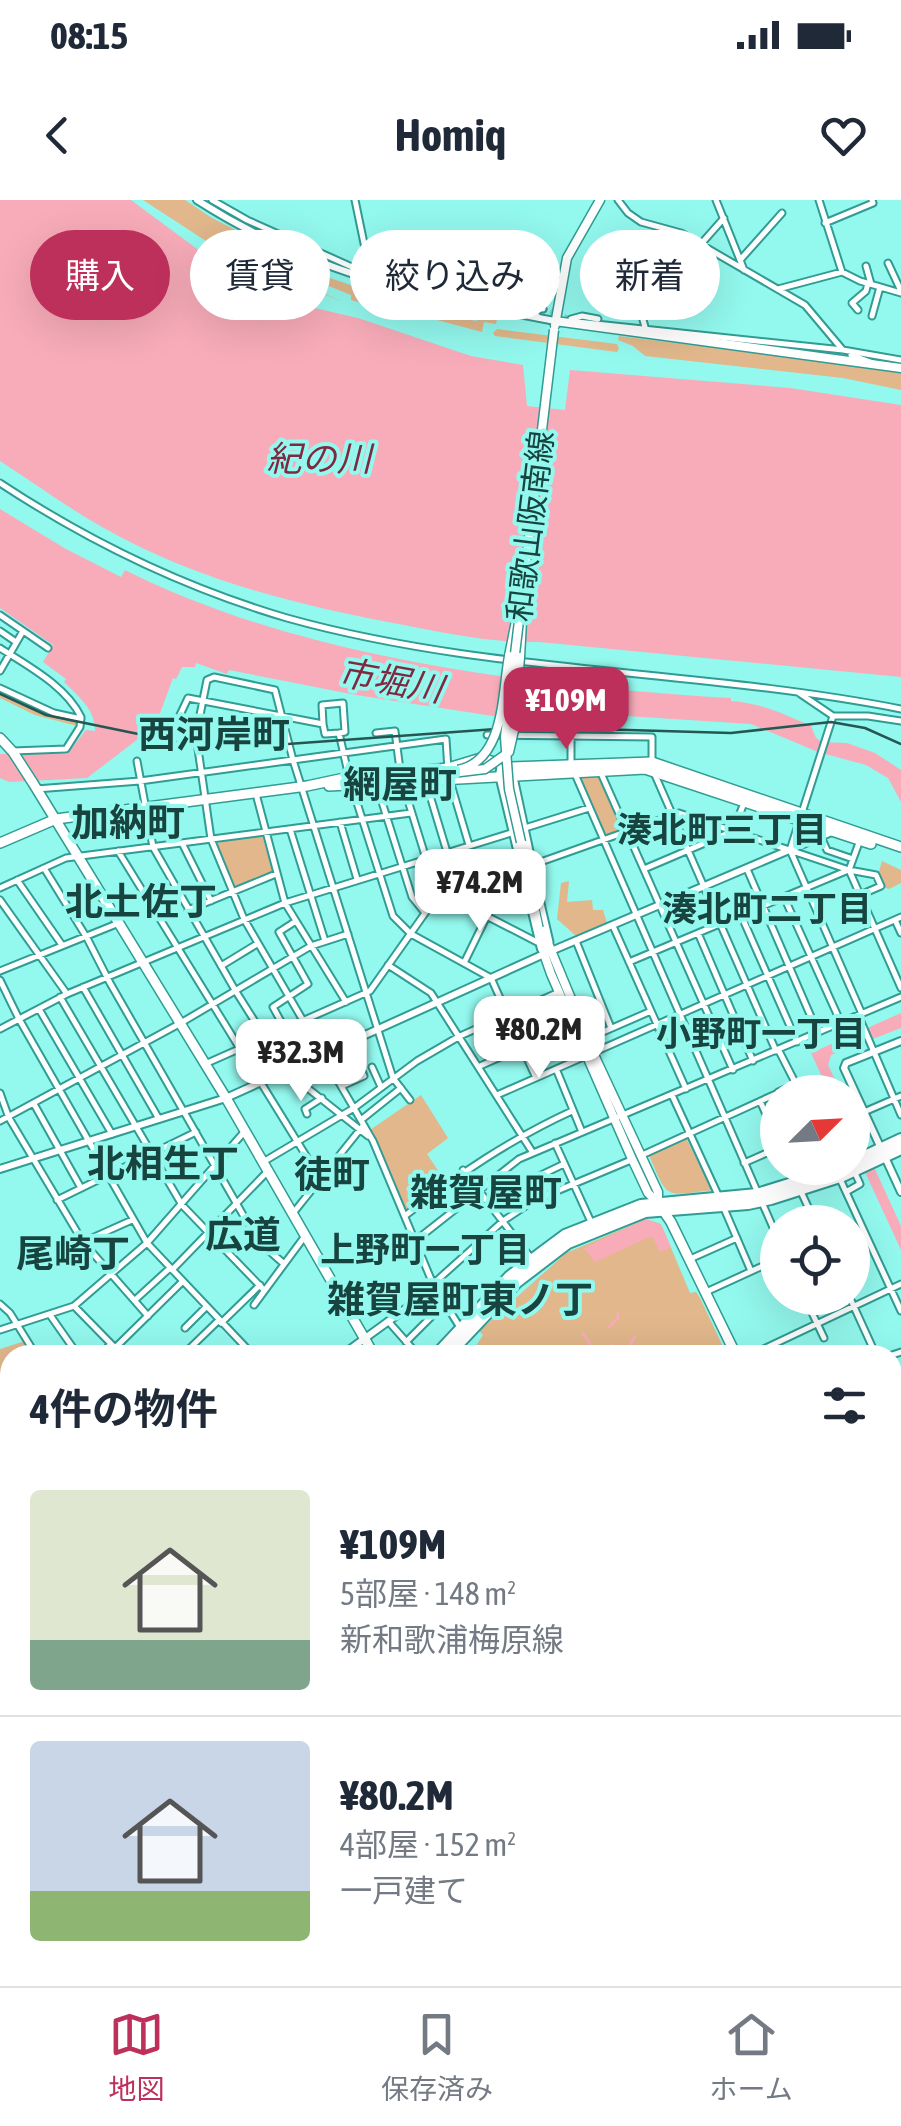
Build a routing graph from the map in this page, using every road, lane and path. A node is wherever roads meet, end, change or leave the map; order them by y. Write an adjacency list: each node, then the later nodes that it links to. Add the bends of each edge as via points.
1 (197, 200): 22 (street)
2 (212, 200): 18 (street)
3 (355, 200): 12 (street)
4 (600, 200): 32 (main road, 和歌山阪南線, via 567,258)
5 (618, 200): 13 (street, via 641,222)
6 (716, 200): 10 (street)
7 (819, 200): 11 (street)
8 (872, 200): 11 (street)
9 (782, 213): 16 (street)
10 (724, 218): 14 (street); 16 (street)
11 (825, 222): 21 (street)
12 (361, 230)
13 (668, 230)
14 (713, 230)
15 (720, 256): 20 (street)
16 (740, 260): 20 (street)
17 (888, 263): 26 (street)
18 (350, 265)
19 (866, 266): 23 (street)
20 (746, 272): 25 (street)
21 (842, 272): 23 (street); 25 (street)
22 (350, 275)
23 (870, 284): 24 (street); 27 (street, via 852,303)
24 (880, 287): 26 (street); 28 (street)
25 (778, 289): 34 (street, via 806,305)
26 (901, 292)
27 (858, 310)
28 (872, 316)
29 (543, 320): 32 (street)
30 (644, 320): 33 (street)
31 (573, 322): 32 (main road); 33 (street); 36 (main road)
32 (555, 326): 39 (main road, 和歌山阪南線, bridge)
33 (646, 328): 34 (street)
34 (843, 350): 35 (street); 36 (street)
35 (901, 360)
36 (876, 364): 37 (main road)
37 (901, 368)
38 (0, 482): 49 (street, via 155,570 288,618 490,657)
39 (524, 586): 73 (main road, bridge, via 486,755); 73 (main road, bridge, via 508,752 484,769); 174 (main road, 和歌山阪南線, bridge, via 505,737 509,788)
40 (0, 614): 42 (street)
41 (0, 631): 43 (street)
42 (24, 631): 43 (street); 45 (street)
43 (16, 642): 46 (street)
44 (0, 648): 46 (street)
45 (48, 648)
46 (10, 654): 47 (street); 55 (street, via 66,697)
47 (0, 671)
48 (0, 688): 55 (street)
49 (798, 691): 51 (street); 52 (street)
50 (203, 701): 53 (street, via 188,698); 54 (street); 54 (street, via 206,680 214,677 275,690); 72 (street, via 196,736)
51 (901, 709)
52 (833, 716): 56 (street); 91 (street)
53 (179, 717)
54 (284, 718): 57 (street); 66 (street)
55 (81, 719): 63 (street, via 68,748)
56 (901, 722)
57 (323, 724): 58 (street, via 325,734); 58 (street, via 322,705 343,703)
58 (340, 732): 64 (street)
59 (376, 733): 62 (street, via 396,731)
60 (571, 734): 65 (street, via 489,734); 68 (street, via 652,737); 69 (street)
61 (0, 738): 63 (main road)
62 (397, 746): 64 (street); 73 (street, via 446,740); 75 (street)
63 (13, 752): 81 (main road)
64 (343, 754): 66 (street); 77 (street)
65 (492, 755): 70 (main road); 73 (main road)
66 (293, 760): 72 (street); 82 (street)
67 (137, 761): 78 (street)
68 (652, 766): 69 (main road); 71 (main road); 85 (main road); 89 (street); 91 (main road)
69 (572, 768): 70 (main road); 71 (main road); 74 (main road); 87 (street)
70 (500, 770): 73 (main road); 74 (main road); 98 (street)
71 (600, 770): 102 (street)
72 (201, 773): 78 (street); 84 (street)
73 (446, 773): 75 (main road); 76 (main road); 80 (main road); 109 (street)
74 (513, 774): 99 (street)
75 (401, 775): 76 (main road); 77 (main road); 79 (main road); 88 (street)
76 (425, 780): 115 (street)
77 (350, 781): 79 (main road); 80 (main road); 92 (street)
78 (140, 782): 81 (street); 86 (street)
79 (376, 783): 90 (street)
80 (328, 784): 82 (main road)
81 (34, 786): 93 (main road)
82 (304, 787): 83 (main road); 95 (street)
83 (256, 794): 84 (main road); 101 (street)
84 (204, 800): 86 (main road); 104 (street)
85 (745, 800): 91 (main road); 100 (street)
86 (145, 808): 93 (main road); 110 (street)
87 (589, 808): 99 (street); 106 (street)
88 (412, 813): 90 (street); 117 (street)
89 (672, 815): 100 (street); 102 (street); 113 (street)
90 (386, 816): 92 (street); 120 (street)
91 (802, 816): 96 (main road); 111 (street)
92 (362, 819): 94 (street); 126 (street)
93 (56, 820): 107 (main road); 116 (main road)
94 (340, 822): 95 (street); 128 (street)
95 (314, 826): 97 (street); 130 (street)
96 (835, 828): 103 (street); 105 (main road); 114 (main road)
97 (290, 829): 101 (street); 137 (street)
98 (510, 829): 109 (street); 122 (street)
99 (524, 829): 119 (street)
100 (733, 831): 111 (street); 113 (street)
101 (265, 832): 104 (street); 127 (street)
102 (628, 832): 106 (street); 123 (street)
103 (821, 837): 111 (street); 118 (street, via 827,850)
104 (211, 840): 108 (street); 135 (street)
105 (860, 840): 114 (main road); 118 (street)
106 (603, 841): 119 (street); 148 (street)
107 (0, 843)
108 (182, 843): 110 (street); 141 (street)
109 (469, 845): 115 (street)
110 (153, 847): 112 (street); 145 (street)
111 (790, 850): 124 (street); 125 (street); 132 (street)
112 (118, 851): 116 (street); 171 (street)
113 (688, 851): 123 (street); 134 (street)
114 (901, 851)
115 (447, 852): 117 (street)
116 (77, 857): 121 (street); 153 (main road)
117 (426, 859): 120 (street); 136 (street)
118 (852, 859): 125 (street)
119 (532, 865): 131 (street)
120 (402, 866): 126 (street); 146 (street, via 412,897)
121 (44, 868): 129 (street); 162 (street)
122 (520, 869): 136 (street); 165 (street)
123 (644, 869): 143 (street)
124 (747, 869): 134 (street); 144 (street)
125 (849, 870): 132 (street); 138 (street); 138 (street, via 876,876 880,886)
126 (379, 872): 128 (street); 159 (street, via 393,916)
127 (276, 874): 135 (street); 142 (street)
128 (357, 879): 130 (street)
129 (17, 880): 133 (street); 168 (street)
130 (334, 886): 137 (street); 158 (street)
131 (538, 886): 174 (street)
132 (806, 887): 139 (street); 170 (street)
133 (0, 888)
134 (704, 888): 143 (street); 154 (street)
135 (232, 892): 141 (street); 151 (street)
136 (440, 892): 146 (street); 149 (street)
137 (310, 894): 142 (street); 163 (street)
138 (860, 895): 156 (street)
139 (784, 896): 144 (street); 176 (street)
140 (0, 900): 173 (street)
141 (211, 901): 145 (street)
142 (285, 903): 151 (street); 152 (street)
143 (660, 905): 148 (street); 166 (street)
144 (762, 906): 147 (street); 182 (street)
145 (188, 910): 161 (street)
146 (426, 913): 159 (street)
147 (741, 915): 154 (street); 185 (street)
148 (636, 916): 155 (street); 172 (street)
149 (486, 918): 165 (street); 179 (street)
150 (898, 919): 156 (street); 160 (street)
151 (244, 920): 161 (street); 167 (street)
152 (296, 921): 169 (street); 175 (street, via 279,932)
153 (118, 923): 162 (street); 177 (main road)
154 (718, 924): 157 (street); 189 (street)
155 (613, 926): 164 (street); 178 (street)
156 (875, 928): 170 (street); 191 (street)
157 (698, 932): 166 (street); 196 (street)
158 (348, 934): 163 (street); 194 (street)
159 (411, 934): 179 (street); 181 (street)
160 (901, 934)
161 (202, 937): 171 (street); 180 (street)
162 (87, 938): 168 (street); 186 (street)
163 (325, 941): 169 (street)
164 (576, 941): 174 (street); 216 (street)
165 (538, 942): 174 (street)
166 (676, 942): 172 (street); 204 (street)
167 (258, 944): 180 (street); 183 (street)
168 (62, 946): 173 (street)
169 (311, 946): 175 (street); 201 (street)
170 (833, 947): 176 (street); 209 (street)
171 (176, 948): 177 (street); 203 (street)
172 (652, 952): 178 (street); 208 (street)
173 (39, 953): 184 (street); 195 (street)
174 (547, 953): 187 (street); 193 (main road, 和歌山阪南線); 223 (main road, 和歌山阪南線)
175 (292, 957): 183 (street); 198 (street, via 308,984)
176 (811, 957): 182 (street); 213 (street)
177 (142, 962): 186 (street); 212 (main road)
178 (629, 962): 206 (street)
179 (464, 964): 187 (street)
180 (220, 966): 192 (street)
181 (388, 966): 194 (street); 202 (street)
182 (789, 966): 185 (street); 220 (street)
183 (273, 969): 192 (street); 198 (street)
184 (0, 971)
185 (768, 976): 189 (street); 226 (street)
186 (108, 977): 190 (street); 225 (street)
187 (491, 978): 202 (street); 207 (street)
188 (0, 980): 197 (street)
189 (746, 986): 196 (street); 230 (street)
190 (83, 987): 195 (street); 232 (street)
191 (901, 988)
192 (235, 990): 203 (street); 222 (street)
193 (558, 992): 207 (street); 214 (main road, 和歌山阪南線)
194 (366, 993): 201 (street); 217 (street)
195 (63, 995): 205 (street); 238 (street)
196 (725, 995): 204 (street); 235 (street)
197 (8, 996): 200 (street); 210 (street)
198 (289, 996): 211 (street); 219 (street, via 273,1007)
199 (901, 998): 209 (street)
200 (0, 1000)
201 (346, 1002): 211 (street)
202 (438, 1002): 217 (street); 221 (street)
203 (210, 1004): 212 (street); 228 (street)
204 (704, 1004): 208 (street); 242 (street)
205 (39, 1009): 210 (street); 245 (street)
206 (651, 1011): 215 (street); 216 (street)
207 (508, 1014): 221 (street); 227 (street)
208 (680, 1014): 215 (street); 248 (street)
209 (860, 1015): 213 (street); 229 (street)
210 (19, 1019): 218 (street); 253 (street)
211 (304, 1020): 219 (street); 231 (street)
212 (179, 1024): 225 (street); 237 (main road)
213 (841, 1024): 220 (street)
214 (573, 1025): 227 (street); 233 (main road, 和歌山阪南線)
215 (657, 1025): 233 (street); 254 (street)
216 (611, 1028): 223 (street)
217 (378, 1029): 231 (street); 246 (street)
218 (0, 1030)
219 (284, 1030): 222 (street)
220 (818, 1033): 226 (street)
221 (460, 1036): 240 (street); 246 (street)
222 (265, 1039): 228 (street); 241 (street)
223 (587, 1039): 233 (main road, 和歌山阪南線)
224 (901, 1041): 229 (street)
225 (144, 1042): 232 (street); 266 (street)
226 (797, 1042): 230 (street)
227 (522, 1048): 240 (street); 247 (street)
228 (238, 1049): 237 (street); 249 (street)
229 (872, 1049): 244 (street, via 846,1063); 258 (street)
230 (777, 1051): 235 (street); 243 (street)
231 (324, 1053): 241 (street); 250 (street)
232 (122, 1054): 238 (street); 274 (street)
233 (590, 1055): 236 (street); 271 (main road, 和歌山阪南線)
234 (357, 1061): 250 (street, via 364,1076)
235 (753, 1061): 242 (street)
236 (570, 1062): 247 (street); 267 (street, via 555,1072)
237 (205, 1064): 259 (main road)
238 (99, 1067): 245 (street); 277 (street)
239 (372, 1067): 251 (street)
240 (480, 1067): 256 (street)
241 (286, 1070): 249 (street); 260 (street)
242 (732, 1070): 248 (street)
243 (791, 1075)
244 (847, 1075)
245 (79, 1078): 253 (street); 283 (street)
246 (393, 1078): 251 (street); 252 (street)
247 (536, 1078): 256 (street)
248 (708, 1080): 254 (street); 272 (street)
249 (259, 1083): 259 (street); 287 (street)
250 (342, 1086): 264 (street)
251 (382, 1088): 264 (street)
252 (401, 1088): 261 (street); 276 (street)
253 (58, 1089): 263 (street); 286 (street)
254 (686, 1089): 257 (street)
255 (0, 1093): 273 (street)
256 (497, 1095): 284 (street)
257 (672, 1095): 271 (street); 282 (street)
258 (897, 1097): 265 (street); 270 (street)
259 (226, 1098): 266 (street); 280 (main road)
260 (322, 1098): 268 (street); 269 (street)
261 (410, 1100)
262 (760, 1101): 272 (street)
263 (34, 1104): 273 (street); 290 (street)
264 (354, 1108): 269 (street); 276 (street)
265 (870, 1109)
266 (184, 1111): 274 (street); 279 (street)
267 (572, 1111): 281 (street); 284 (street)
268 (307, 1114)
269 (344, 1114): 276 (street); 287 (street)
270 (901, 1115)
271 (617, 1117): 281 (street); 295 (main road, 和歌山阪南線)
272 (724, 1117): 282 (street); 298 (street)
273 (9, 1118): 275 (street); 296 (street)
274 (160, 1119): 277 (street)
275 (0, 1121)
276 (362, 1125): 305 (street); 325 (street)
277 (136, 1127): 283 (street); 294 (street)
278 (870, 1128): 293 (street)
279 (196, 1132): 294 (street); 300 (street)
280 (245, 1132): 300 (street); 301 (main road)
281 (582, 1132): 288 (street)
282 (689, 1133): 295 (street); 317 (street)
283 (112, 1134): 286 (street)
284 (522, 1134): 291 (street); 303 (street)
285 (901, 1139): 293 (highway)
286 (88, 1141): 290 (street); 304 (street)
287 (296, 1142): 301 (street); 305 (street)
288 (555, 1143): 291 (street); 299 (street)
289 (901, 1148): 293 (highway)
290 (60, 1150): 296 (street); 310 (street)
291 (533, 1153): 311 (street)
292 (760, 1154): 298 (street)
293 (880, 1154): 297 (highway); 312 (street)
294 (152, 1155): 304 (street); 319 (street)
295 (636, 1158): 306 (street); 323 (main road, 和歌山阪南線)
296 (33, 1159): 302 (street); 316 (street)
297 (870, 1159)
298 (744, 1163): 315 (street)
299 (564, 1164): 306 (street); 314 (street, via 536,1177)
300 (216, 1165): 318 (street); 319 (street)
301 (266, 1166): 318 (street); 324 (main road)
302 (0, 1169)
303 (463, 1170): 311 (street); 325 (street)
304 (107, 1176): 310 (street); 326 (street)
305 (321, 1180): 324 (street)
306 (574, 1184): 314 (street); 328 (street)
307 (843, 1185): 313 (street)
308 (858, 1185): 313 (street)
309 (798, 1186): 315 (highway); 321 (street)
310 (81, 1188): 316 (street)
311 (479, 1190): 327 (street); 332 (street)
312 (900, 1190)
313 (846, 1192): 322 (street)
314 (545, 1196): 327 (street)
315 (759, 1198): 317 (highway); 320 (street)
316 (57, 1200): 333 (street)
317 (721, 1202): 323 (highway); 331 (street)
318 (238, 1203): 329 (street); 338 (street, via 258,1241)
319 (182, 1204): 329 (street); 334 (street)
320 (762, 1205)
321 (807, 1205)
322 (850, 1205)
323 (660, 1207): 328 (highway, via 641,1205); 337 (main road); 368 (highway, via 553,1252)
324 (292, 1214): 330 (main road)
325 (404, 1216): 332 (street)
326 (132, 1220): 333 (street); 334 (street)
327 (503, 1221): 336 (street); 344 (street)
328 (592, 1224): 336 (highway)
329 (210, 1232): 340 (street); 346 (street)
330 (306, 1236): 338 (street); 370 (main road)
331 (736, 1238): 337 (street); 341 (street)
332 (415, 1240): 344 (street)
333 (83, 1242): 342 (street)
334 (147, 1244): 340 (street); 342 (street)
335 (870, 1249): 347 (street)
336 (531, 1258): 368 (highway)
337 (690, 1260): 348 (main road)
338 (284, 1263): 346 (street)
339 (760, 1267): 341 (street)
340 (171, 1269): 343 (street); 350 (street)
341 (751, 1271): 348 (street)
342 (110, 1274): 350 (street); 354 (street)
343 (182, 1282): 355 (street); 361 (street)
344 (433, 1284): 352 (street); 363 (street)
345 (901, 1284): 347 (street)
346 (262, 1287): 353 (street); 362 (street)
347 (891, 1289): 349 (street); 356 (street)
348 (706, 1292): 383 (main road)
349 (870, 1299)
350 (134, 1300): 361 (street)
351 (0, 1304): 365 (street)
352 (444, 1304): 368 (street); 371 (street)
353 (254, 1305)
354 (74, 1306): 357 (street); 374 (street)
355 (206, 1307): 362 (street); 366 (street)
356 (901, 1311)
357 (50, 1314): 365 (street); 373 (street)
358 (812, 1315): 364 (street)
359 (836, 1315): 364 (street)
360 (858, 1315): 385 (street)
361 (148, 1316): 375 (street)
362 (220, 1321): 376 (street); 377 (street)
363 (388, 1321): 370 (street); 371 (street)
364 (817, 1324): 369 (street); 384 (street)
365 (17, 1325): 367 (street); 372 (street)
366 (185, 1328)
367 (0, 1330)
368 (464, 1332): 381 (highway); 382 (highway)
369 (824, 1338)
370 (365, 1340): 378 (street); 379 (main road)
371 (406, 1342): 380 (street)
372 (30, 1345)
373 (71, 1345)
374 (112, 1345)
375 (114, 1345)
376 (194, 1345)
377 (243, 1345)
378 (357, 1345)
379 (368, 1345)
380 (409, 1345)
381 (448, 1345)
382 (455, 1345)
383 (731, 1345)
384 (772, 1345)
385 (872, 1345)

